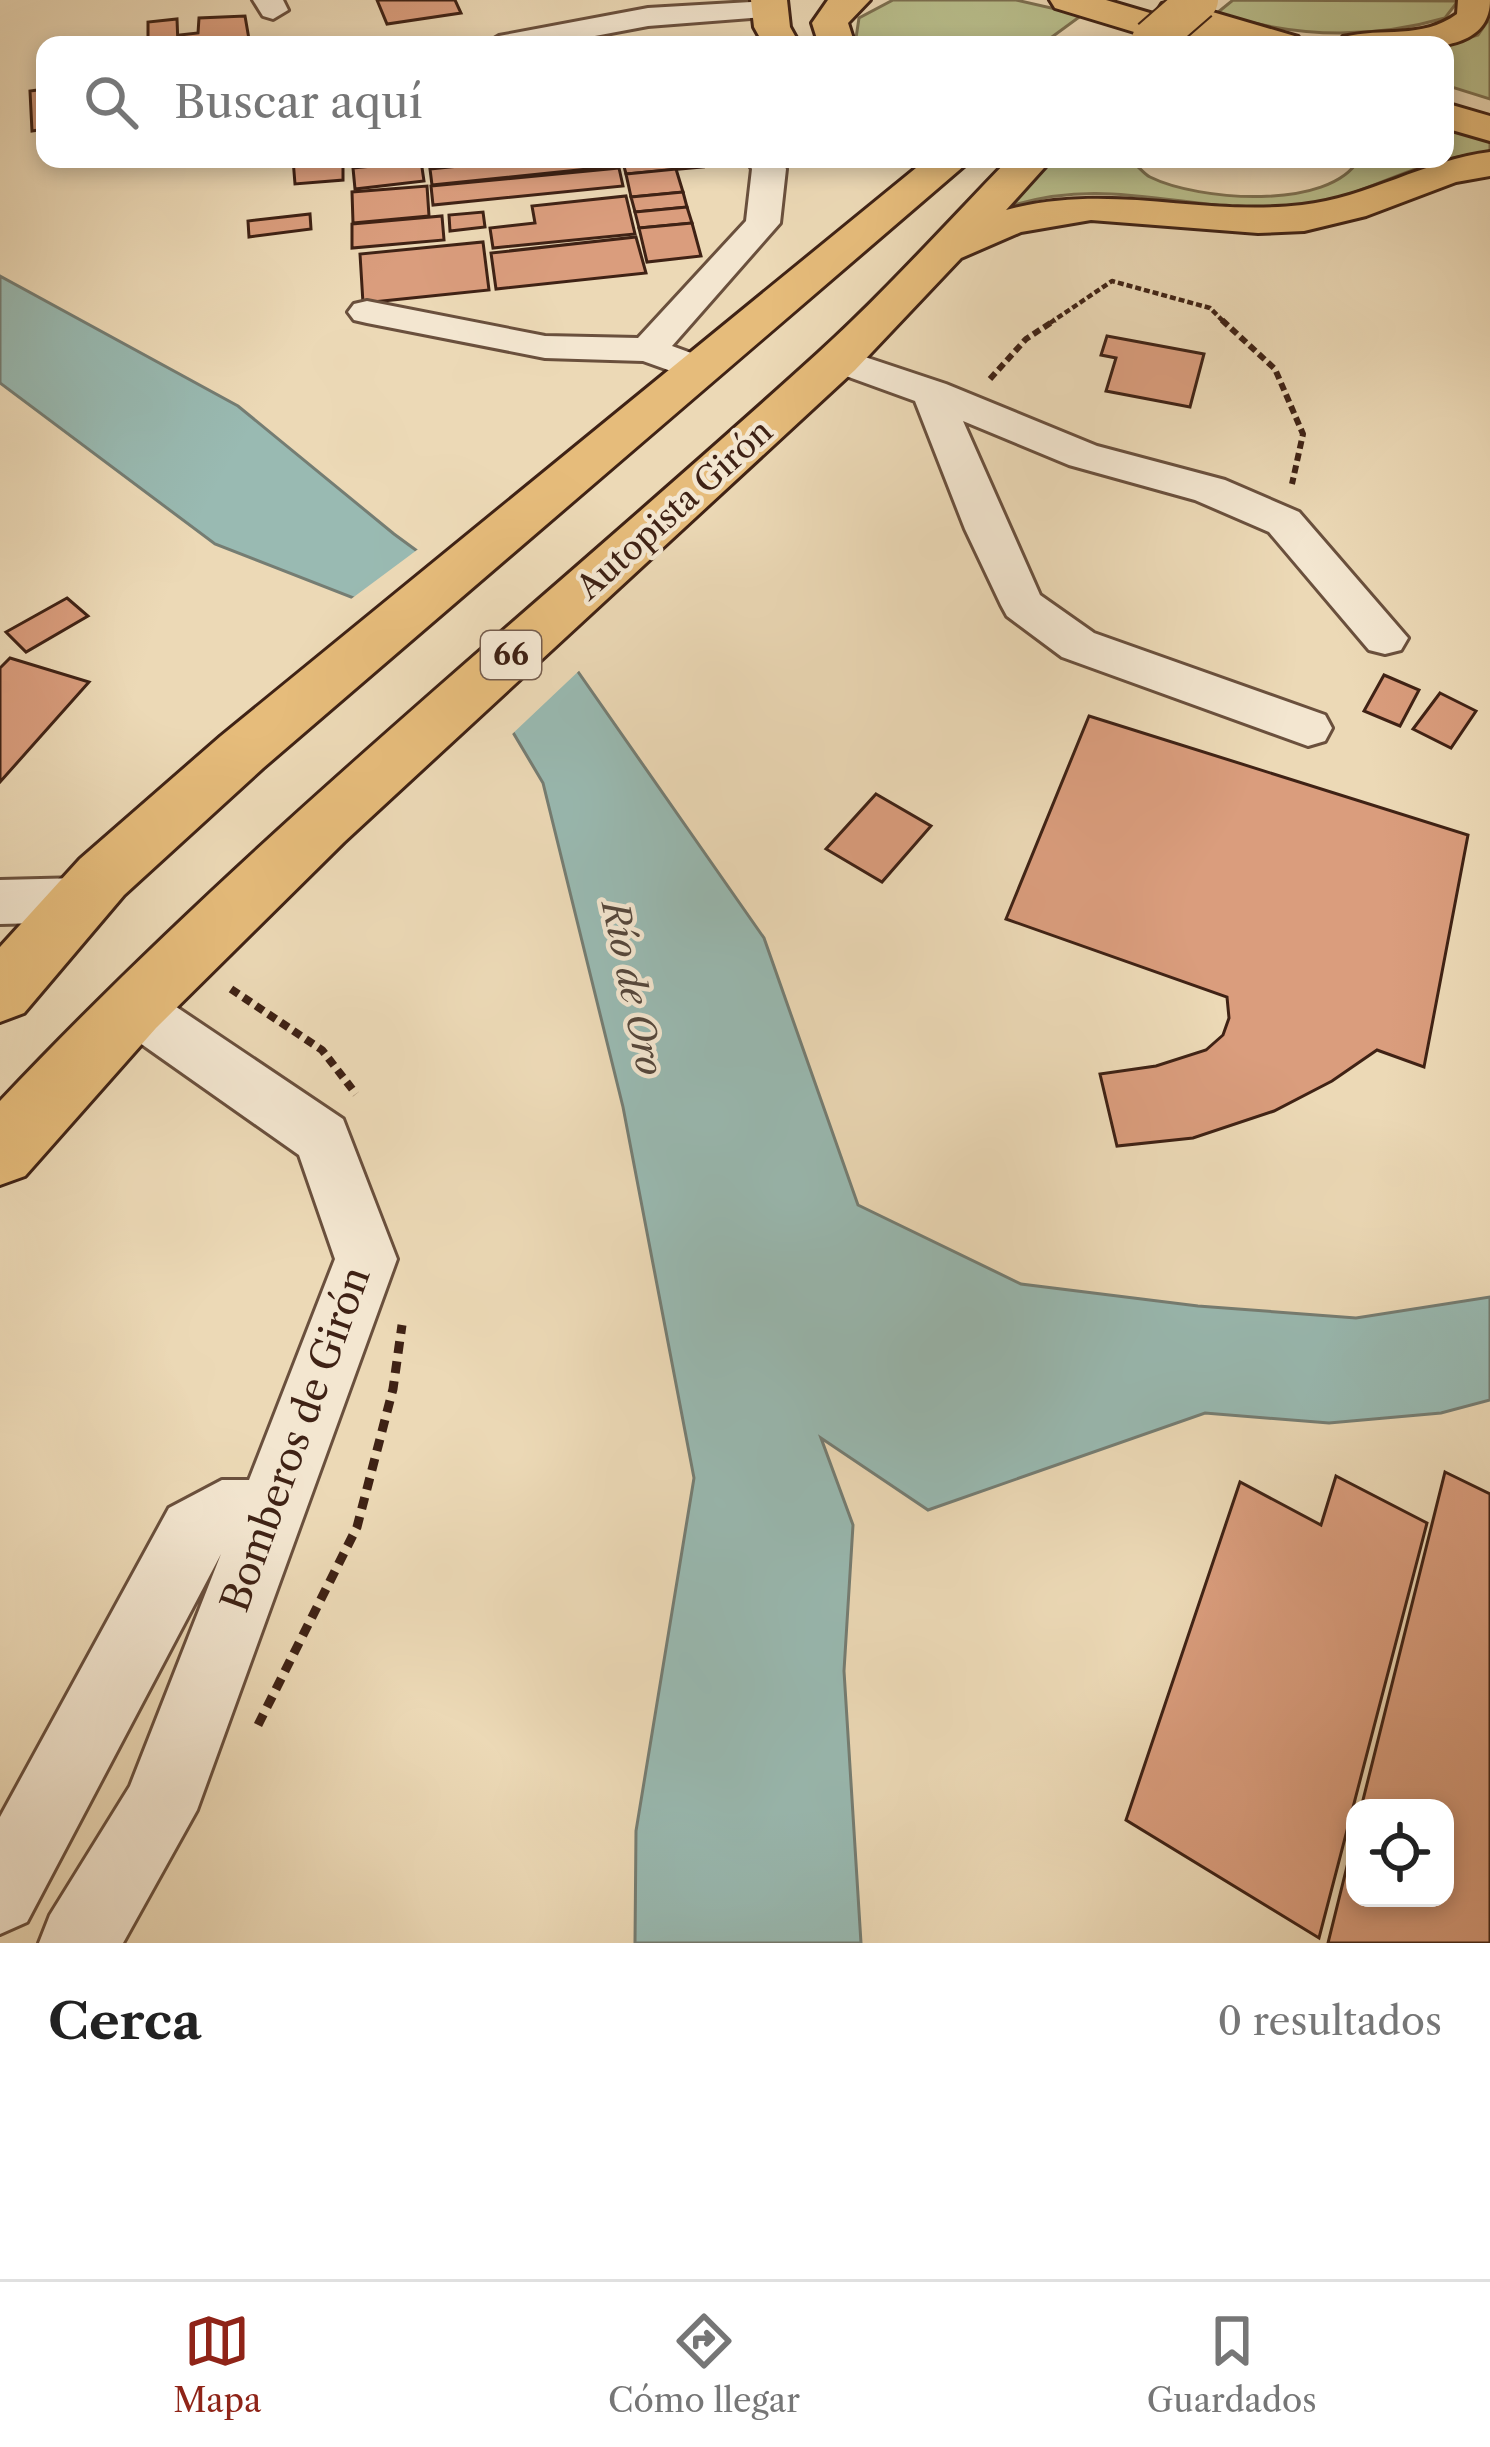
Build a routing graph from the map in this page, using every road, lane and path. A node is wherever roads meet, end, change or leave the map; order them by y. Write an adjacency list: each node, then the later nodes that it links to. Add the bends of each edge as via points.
1 (852, 0): 9 (highway, via 830,23)
2 (1068, 0): 6 (highway)
3 (1198, 0): 6 (highway, bridge)
4 (1476, 0): 12 (highway, via 1472,23)
5 (768, 5): 7 (street); 8 (highway)
6 (1138, 24): 10 (highway); 11 (highway)
7 (547, 36)
8 (779, 36)
9 (834, 36)
10 (1183, 36)
11 (1229, 36)
12 (1442, 36)
13 (1454, 97): 14 (highway)
14 (1490, 108)
15 (1454, 118): 16 (highway)
16 (1490, 129)
17 (1490, 164): 25 (highway, via 1426,176 1303,218 1132,206 1027,214)
18 (768, 168): 27 (street, via 763,223)
19 (888, 168): 24 (highway)
20 (941, 168): 24 (highway)
21 (1023, 168): 25 (highway, Autopista Girón / 66)
22 (1320, 175): 23 (highway, via 1270,188)
23 (1182, 178)
24 (880, 219): 29 (highway)
25 (927, 266): 28 (highway, Autopista Girón / 66)
26 (368, 312): 27 (street, via 545,347)
27 (647, 350): 29 (street)
28 (838, 359): 30 (street); 37 (highway, Autopista Girón / 66)
29 (699, 369): 34 (highway, via 242,752)
30 (949, 400): 31 (street, via 1083,456 1210,490); 31 (path, via 1112,281 1210,308 1275,369 1304,434); 33 (street, via 986,529 1024,605 1078,645)
31 (1284, 522): 32 (street)
32 (1384, 638)
33 (1308, 728)
34 (81, 900): 35 (street); 36 (highway)
35 (0, 902)
36 (0, 994)
37 (132, 1007): 38 (highway, Autopista Girón / 66); 39 (street, Bomberos de Girón, via 322,1138 366,1259)
38 (0, 1152)
39 (270, 1514): 40 (street, via 222,1514 193,1532); 41 (street, Bomberos de Girón, via 159,1810)
40 (0, 1894)
41 (78, 1943)

